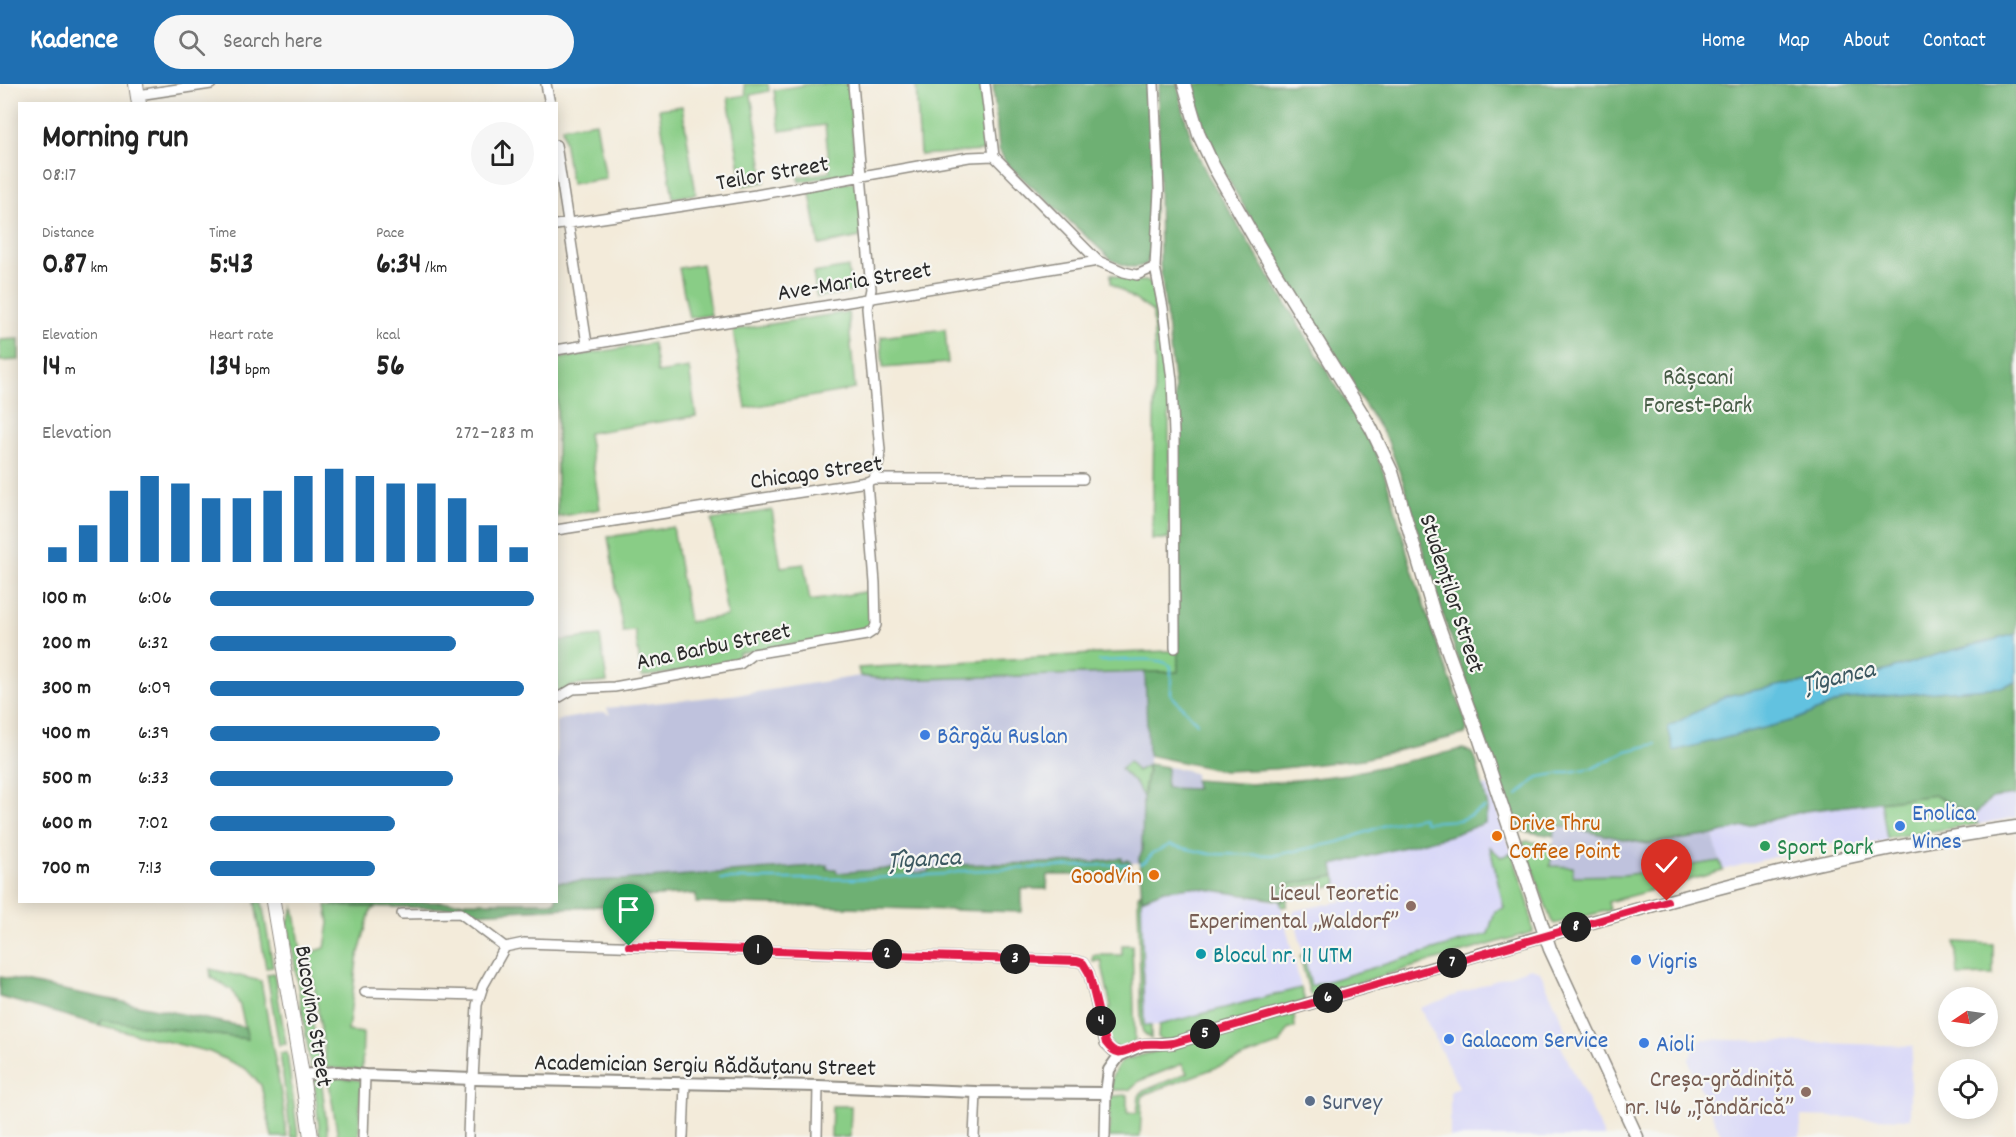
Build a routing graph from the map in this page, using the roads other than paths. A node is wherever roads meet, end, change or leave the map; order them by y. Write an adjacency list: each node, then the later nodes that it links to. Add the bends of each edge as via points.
1 (211, 84): 7 (street)
2 (546, 84): 8 (street)
3 (853, 84): 11 (street)
4 (985, 84): 9 (street)
5 (1154, 84): 15 (street, via 1159,190)
6 (1184, 84): 27 (main road, Studenților Street, via 1199,135 1214,167 1386,457 1433,610)
7 (138, 94)
8 (550, 102)
9 (994, 156): 11 (street, Teilor Street); 14 (street)
10 (558, 157): 12 (street)
11 (860, 176): 12 (street, Teilor Street); 16 (street)
12 (569, 223): 13 (street, Teilor Street); 17 (street)
13 (558, 225)
14 (1098, 261): 15 (street, via 1137,275); 16 (street, Ave-Maria Street)
15 (1155, 267): 22 (street, via 1172,381)
16 (869, 298): 17 (street, Ave-Maria Street); 20 (street, via 880,450)
17 (587, 344): 18 (street, Ave-Maria Street)
18 (558, 350)
19 (1083, 479): 20 (street, Chicago Street)
20 (870, 480): 21 (street, Chicago Street); 23 (street, Ana Barbu Street, via 876,625 873,631 753,654 740,664 614,687 573,689)
21 (558, 530)
22 (1175, 648)
23 (558, 698)
24 (2016, 827): 27 (main road, via 1803,866)
25 (273, 903): 32 (main road, Bucovina Street)
26 (402, 914): 28 (street, via 460,913)
27 (1546, 936): 31 (street, via 1173,1043 1143,1044); 46 (main road, Studenților Street)
28 (506, 947): 30 (street); 31 (street, via 524,943 1077,961 1089,973 1106,1043 1113,1051)
29 (365, 992): 30 (street)
30 (479, 995): 34 (street)
31 (1124, 1053): 38 (street, via 1109,1070)
32 (302, 1075): 33 (street, Academician Sergiu Rădăuțanu Street); 39 (main road, Bucovina Street)
33 (365, 1075): 34 (street, Academician Sergiu Rădăuțanu Street); 40 (street)
34 (471, 1079): 35 (street, Academician Sergiu Rădăuțanu Street); 41 (street)
35 (685, 1084): 36 (street, Academician Sergiu Rădăuțanu Street); 42 (street)
36 (818, 1086): 37 (street, Academician Sergiu Rădăuțanu Street); 43 (street)
37 (976, 1092): 38 (street, Academician Sergiu Rădăuțanu Street); 44 (street)
38 (1107, 1093): 45 (street)
39 (311, 1137)
40 (363, 1137)
41 (468, 1137)
42 (683, 1137)
43 (817, 1137)
44 (974, 1137)
45 (1105, 1137)
46 (1636, 1137)

